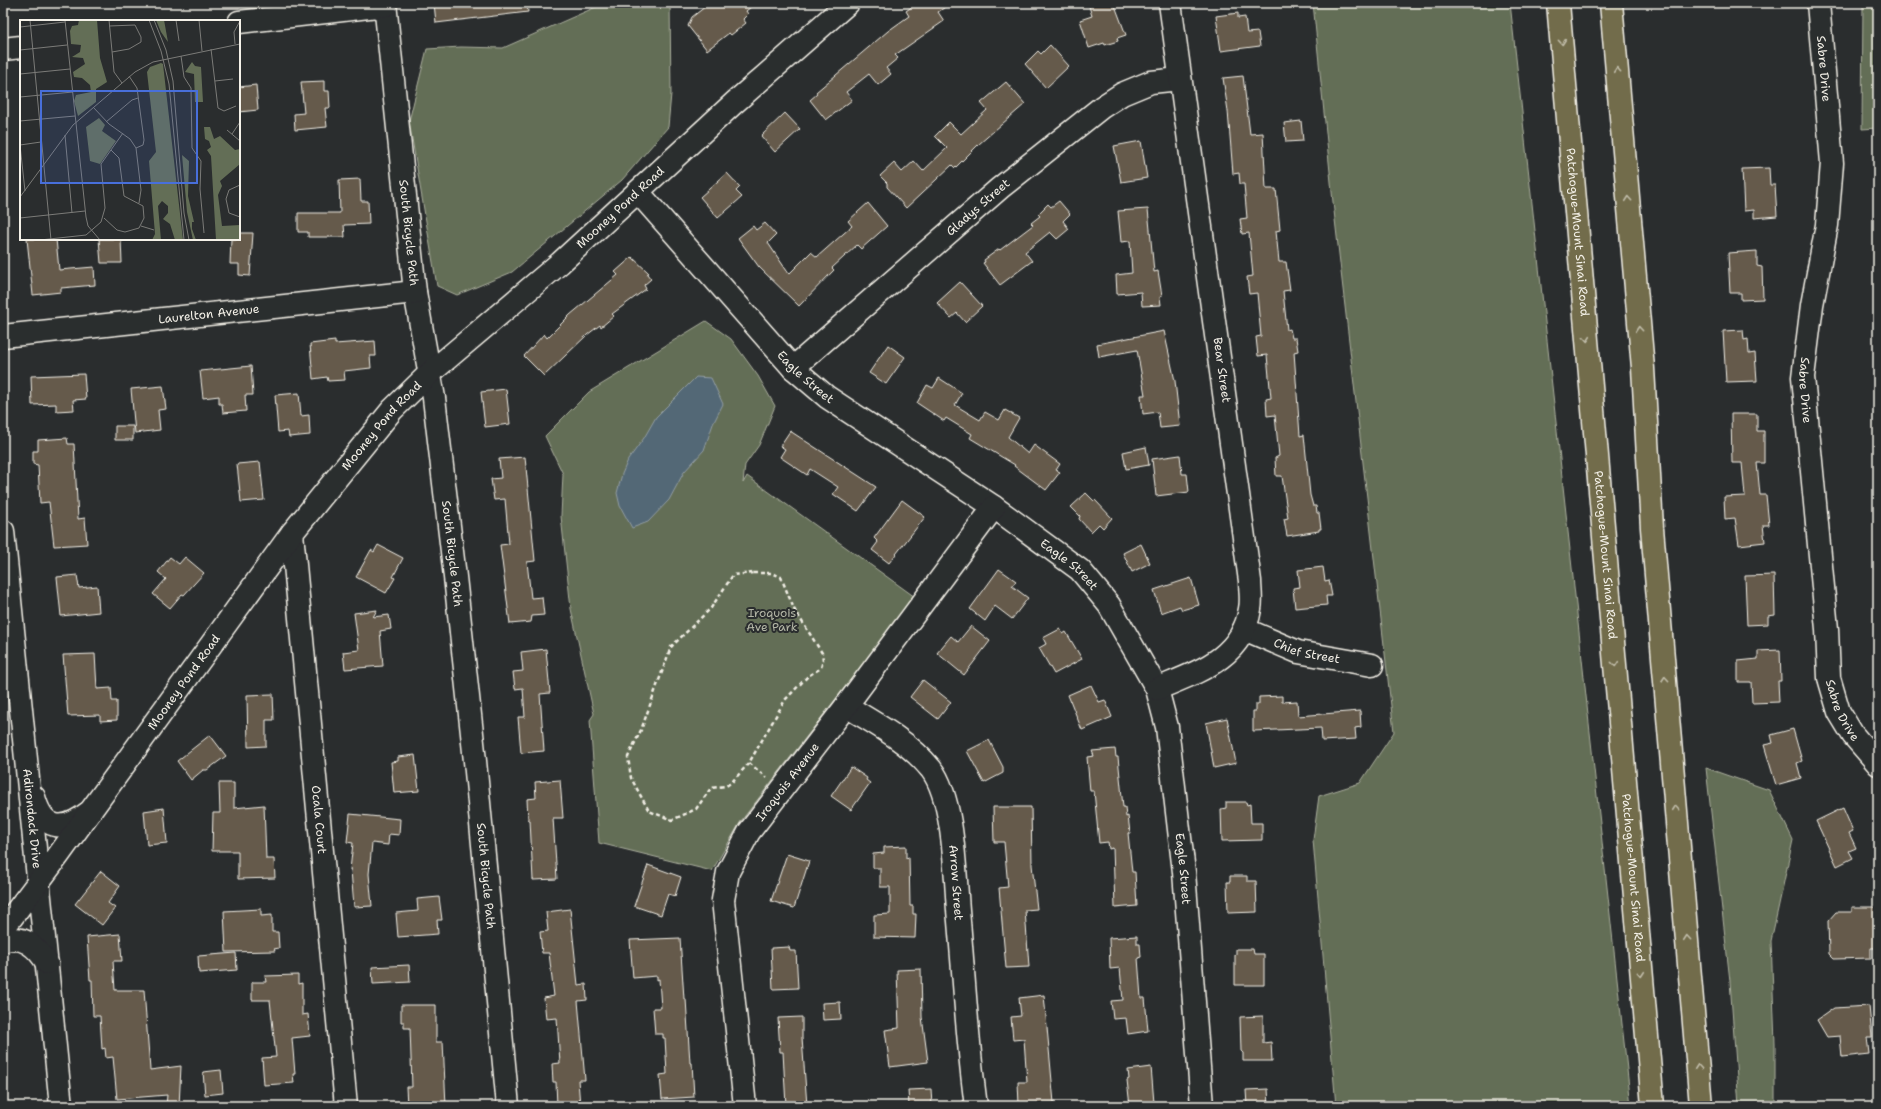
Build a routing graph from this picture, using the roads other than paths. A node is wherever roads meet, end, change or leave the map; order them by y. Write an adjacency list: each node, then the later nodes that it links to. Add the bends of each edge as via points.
1 (848, 3): 11 (street, Mooney Pond Road, via 734,102)
2 (1170, 3): 10 (street, Bear Street)
3 (1558, 3): 37 (highway, Patchogue-Mount Sinai Road, one-way to 37)
4 (1611, 3): 38 (highway, one-way to 4, via 1652,536 1643,368)
5 (1818, 3): 24 (street, Sabre Drive, via 1832,164 1827,225 1812,305 1803,377 1827,629 1829,678 1839,712 1853,735)
6 (386, 4): 7 (street); 12 (street, South Bicycle Path)
7 (240, 22)
8 (20, 47): 9 (street)
9 (3, 49)
10 (1180, 79): 14 (street, Gladys Street, via 1151,82 1122,94 1102,107 1000,188); 20 (street, Bear Street, via 1250,581 1250,609)
11 (638, 192): 14 (street, Eagle Street); 15 (street, Mooney Pond Road, via 560,263)
12 (415, 292): 13 (street, Laurelton Avenue); 15 (street, South Bicycle Path)
13 (3, 336)
14 (793, 368): 16 (street, Eagle Street, via 827,397)
15 (430, 373): 18 (street, Mooney Pond Road, via 392,410); 33 (street, South Bicycle Path, via 474,754)
16 (994, 507): 22 (street, Eagle Street, via 1080,570 1109,605); 23 (street, Iroquois Avenue)
17 (3, 531): 19 (street, Adirondack Drive)
18 (292, 533): 26 (street, Mooney Pond Road); 32 (street, Ocala Court)
19 (7, 615): 25 (street, Adirondack Drive)
20 (1244, 629): 21 (street, Chief Street, via 1298,652); 22 (street, Bear Street, via 1232,650 1213,665)
21 (1372, 665)
22 (1157, 689): 36 (street, Eagle Street, via 1167,727 1183,864)
23 (846, 706): 34 (street, Iroquois Avenue, via 749,832 728,872 723,900); 35 (street, Arrow Street, via 880,726 912,751 931,770 947,803)
24 (1878, 764)
25 (27, 773): 26 (street, via 41,816 54,826 71,823); 27 (street, Adirondack Drive)
26 (92, 809): 27 (street, Mooney Pond Road)
27 (38, 883): 28 (street, Mooney Pond Road); 30 (street, Adirondack Drive)
28 (3, 929)
29 (3, 940): 30 (street, via 28,942 39,951)
30 (47, 963): 31 (street, Adirondack Drive)
31 (61, 1106)
32 (346, 1106)
33 (508, 1106)
34 (745, 1106)
35 (976, 1106)
36 (1202, 1106)
37 (1653, 1106)
38 (1701, 1106)

